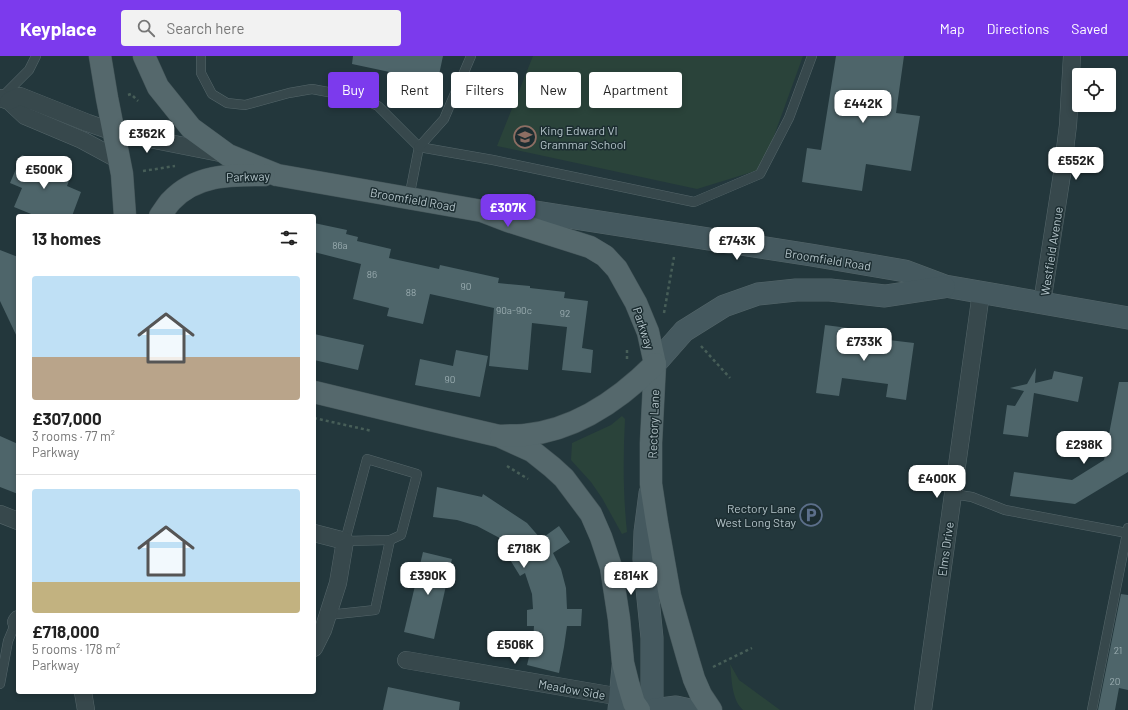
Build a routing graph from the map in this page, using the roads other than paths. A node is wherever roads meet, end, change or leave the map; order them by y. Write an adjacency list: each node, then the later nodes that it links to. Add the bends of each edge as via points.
1 (36, 56): 8 (lane, via 29,70)
2 (100, 56): 9 (main road)
3 (144, 56): 11 (main road, Parkway, via 158,87 191,128)
4 (201, 56): 10 (lane, via 201,73 212,94 227,104 245,105 289,92 312,90 360,98 378,106)
5 (471, 56): 10 (lane, via 444,119)
6 (812, 56): 10 (lane, via 789,118 760,174 694,202)
7 (1072, 56): 20 (street, Westfield Avenue, via 1062,174)
8 (3, 99): 9 (street, Broomfield Road, via 20,96); 12 (street, via 25,116 82,140)
9 (114, 132): 11 (street, Broomfield Road); 12 (main road)
10 (419, 147): 14 (lane)
11 (228, 155): 13 (main road, Broomfield Road)
12 (119, 160): 16 (main road)
13 (277, 175): 14 (main road, Broomfield Road); 17 (main road, Parkway, via 230,175 202,180 171,201)
14 (409, 198): 15 (main road, Broomfield Road)
15 (482, 210): 18 (main road, Broomfield Road, via 536,212 811,255 905,271); 22 (main road, Parkway, via 590,247 605,256 617,269 636,303 648,332)
16 (125, 214)
17 (161, 214)
18 (945, 286): 19 (main road, Broomfield Road); 22 (main road, Broomfield Road, via 885,296 830,290 758,294 724,306 684,331)
19 (981, 293): 20 (main road, Broomfield Road); 26 (street, Elms Drive)
20 (1042, 303): 21 (main road, Broomfield Road)
21 (1128, 318)
22 (655, 364): 24 (main road, Parkway, via 638,381 610,402 573,423 526,435); 25 (main road, Rectory Lane)
23 (316, 392): 24 (main road, Parkway)
24 (499, 436): 37 (main road, Parkway, via 532,451 552,467 591,514 611,567)
25 (651, 484): 43 (main road, via 644,559 652,638); 45 (main road, Rectory Lane, via 670,596 694,679)
26 (953, 494): 29 (lane, via 972,497 1005,510); 46 (street, Elms Drive)
27 (0, 514): 28 (street)
28 (16, 521)
29 (1128, 530): 47 (lane)
30 (316, 534): 32 (street)
31 (390, 540): 32 (lane); 32 (lane, via 401,535 417,474 367,459); 33 (lane, via 375,610)
32 (345, 541): 33 (street, via 338,583)
33 (328, 616): 35 (street)
34 (16, 623): 38 (lane, via 8,641)
35 (316, 644)
36 (406, 660): 40 (street, Meadow Side)
37 (623, 663): 40 (main road); 42 (main road, Parkway)
38 (0, 684)
39 (83, 694): 41 (street)
40 (620, 704)
41 (86, 710)
42 (638, 710)
43 (652, 710): 44 (main road, via 676,707)
44 (690, 710)
45 (711, 710)
46 (923, 710)
47 (1092, 710)

